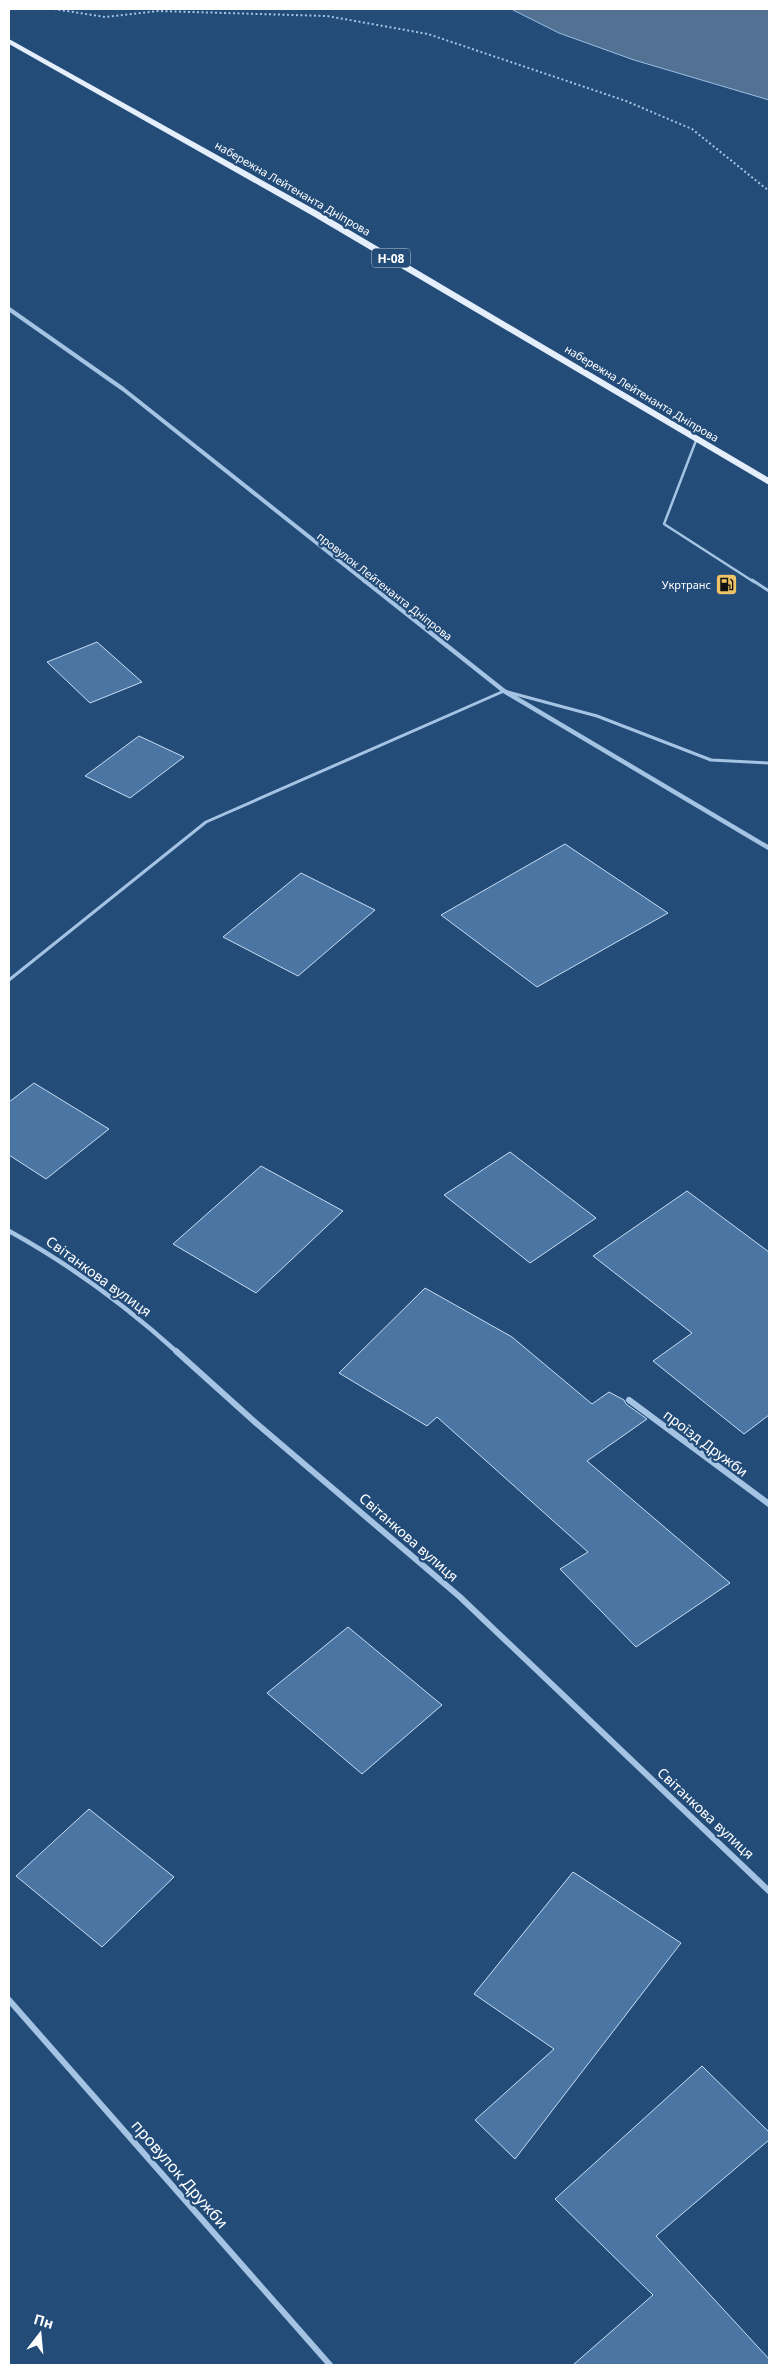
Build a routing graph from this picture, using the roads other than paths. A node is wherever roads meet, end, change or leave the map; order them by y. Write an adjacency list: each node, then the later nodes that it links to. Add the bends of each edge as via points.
1 (9, 41): 3 (main road, набережна Лейтенанта Дніпрова / Н-08, via 316,214)
2 (9, 309): 6 (street, провулок Лейтенанта Дніпрова, via 122,389)
3 (697, 438): 4 (main road, набережна Лейтенанта Дніпрова / Н-08); 5 (lane, via 664,524)
4 (769, 482)
5 (769, 591)
6 (504, 691): 7 (lane, via 597,716 711,760); 8 (street, провулок Лейтенанта Дніпрова); 9 (lane, via 206,822)
7 (769, 763)
8 (769, 848)
9 (9, 980)
10 (9, 1231): 13 (street, Світанкова вулиця, via 40,1248 140,1319 460,1597)
11 (629, 1400): 12 (street, проїзд Дружби)
12 (769, 1504)
13 (769, 1891)
14 (9, 2000): 15 (street, провулок Дружби)
15 (330, 2365)

